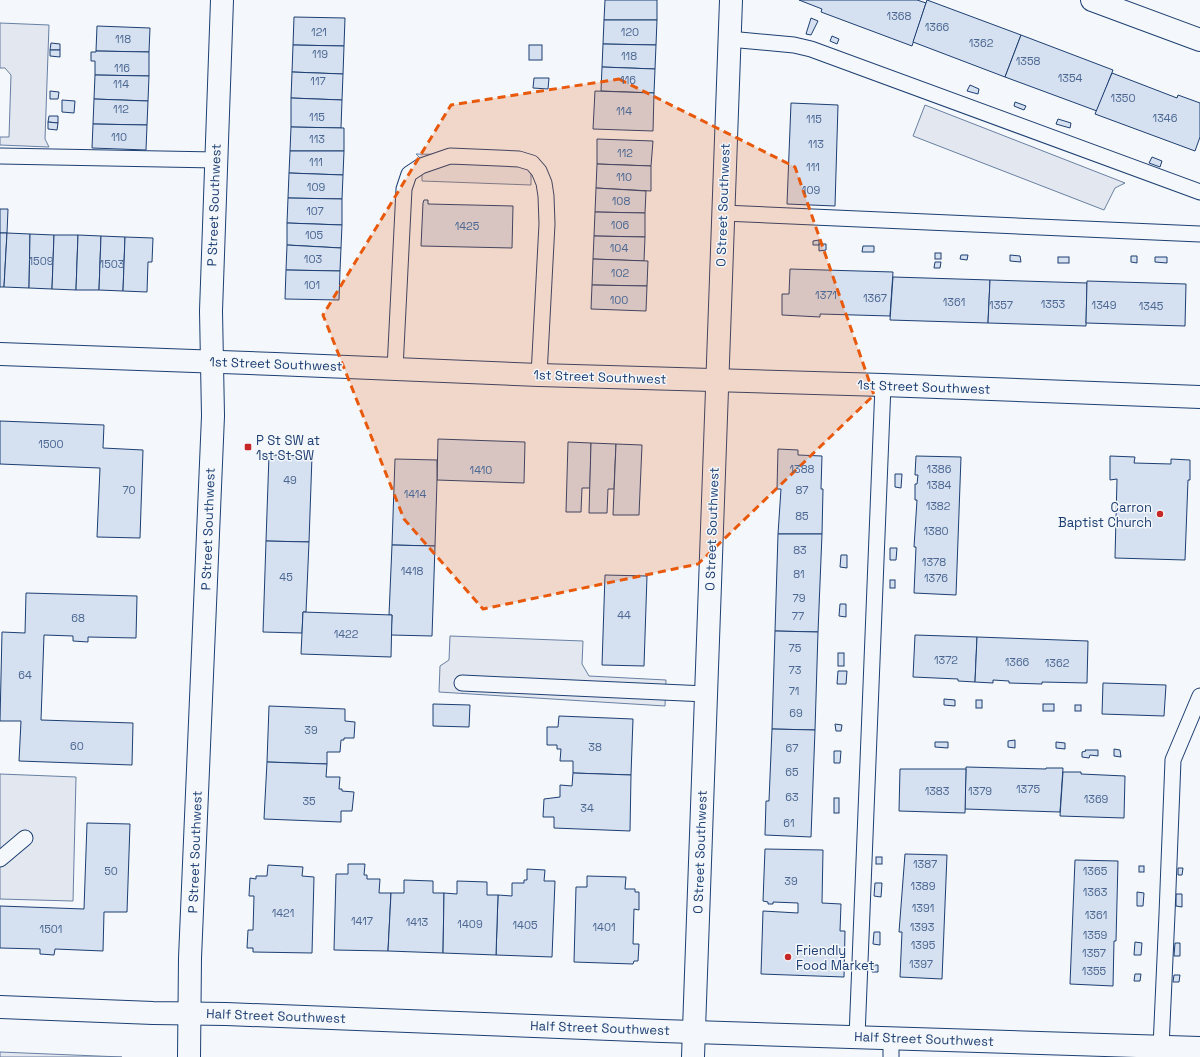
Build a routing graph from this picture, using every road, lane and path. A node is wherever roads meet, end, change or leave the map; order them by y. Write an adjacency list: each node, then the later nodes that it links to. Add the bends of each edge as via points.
1 (222, 0): 7 (street, P Street Southwest)
2 (731, 0): 4 (street, O Street Southwest)
3 (1092, 0): 5 (street)
4 (729, 40): 8 (lane, via 794,45 811,49); 9 (street, O Street Southwest)
5 (1200, 40)
6 (0, 156): 7 (lane)
7 (216, 160): 12 (street, P Street Southwest, via 211,311)
8 (1200, 192)
9 (723, 213): 10 (lane); 15 (street, O Street Southwest)
10 (1200, 234)
11 (0, 354): 12 (street, 1st Street Southwest)
12 (212, 362): 13 (street, 1st Street Southwest); 24 (street, P Street Southwest)
13 (395, 369): 14 (street, 1st Street Southwest); 14 (lane, via 404,189 409,174 421,166 450,156 519,159 532,163 542,177 547,224)
14 (539, 375): 15 (street, 1st Street Southwest)
15 (718, 380): 16 (street, 1st Street Southwest); 19 (street, O Street Southwest)
16 (883, 385): 17 (street, 1st Street Southwest); 26 (lane)
17 (1200, 397)
18 (462, 683): 19 (lane)
19 (706, 694): 25 (street, O Street Southwest)
20 (1200, 696): 27 (lane, via 1173,760)
21 (26, 838): 22 (lane)
22 (0, 859)
23 (0, 1007): 24 (street, Half Street Southwest)
24 (190, 1013): 25 (street, Half Street Southwest); 31 (street, P Street Southwest)
25 (694, 1032): 26 (street, Half Street Southwest); 32 (street, O Street Southwest)
26 (857, 1037): 28 (street, Half Street Southwest)
27 (1161, 1047): 29 (street, Half Street Southwest); 30 (street, Half Street Southwest)
28 (891, 1048): 30 (street, Half Street Southwest)
29 (1200, 1048)
30 (1078, 1051)
31 (189, 1057)
32 (693, 1057)

